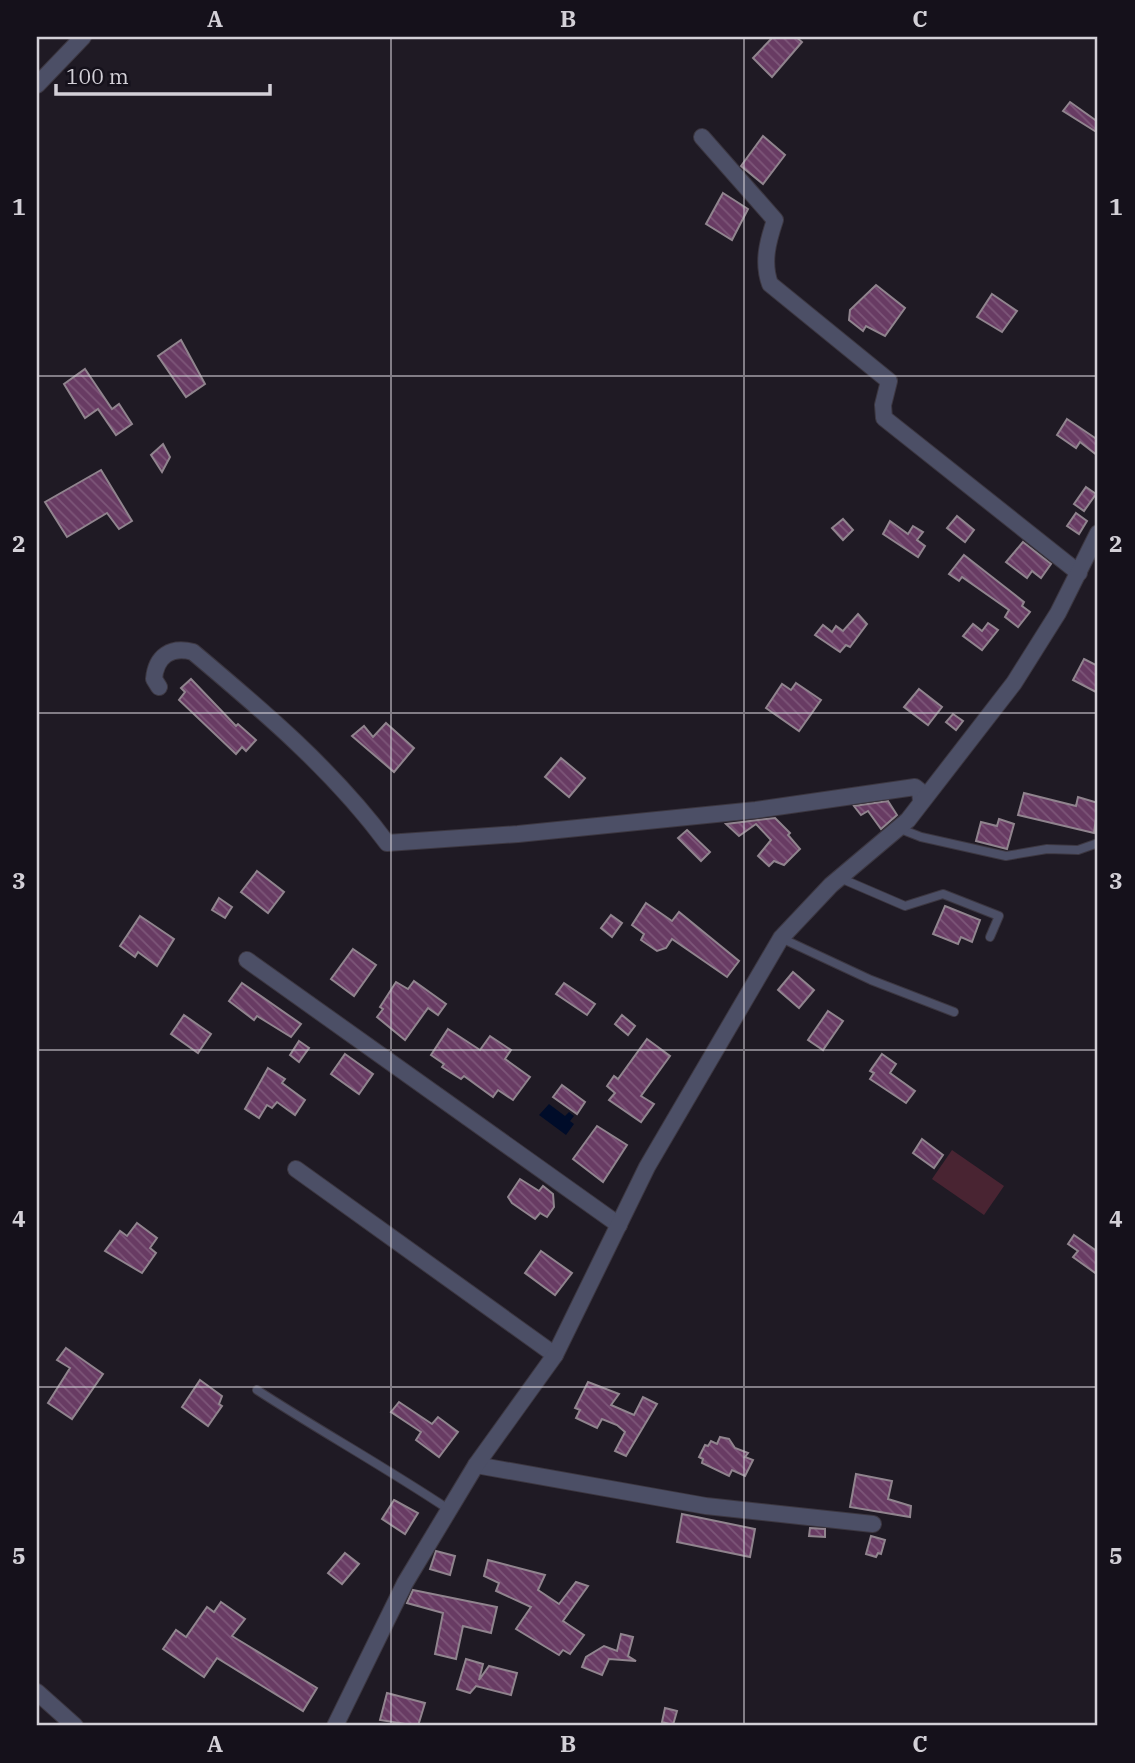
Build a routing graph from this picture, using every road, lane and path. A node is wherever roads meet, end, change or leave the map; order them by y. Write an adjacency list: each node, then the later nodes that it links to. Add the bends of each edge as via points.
1 (83, 37): 2 (street)
2 (37, 85)
3 (702, 137): 5 (street, via 775,219 767,246 769,284 889,381 884,418)
4 (1098, 533): 5 (street)
5 (1079, 573): 7 (street, via 1014,683)
6 (159, 687): 7 (street, via 155,665 179,648 193,652 294,740 387,843 518,835 756,810 915,787)
7 (921, 800): 8 (street)
8 (898, 828): 9 (lane, via 1006,856 1046,849 1078,850); 10 (street)
9 (1098, 842)
10 (839, 878): 11 (lane, via 905,906 943,894 999,916); 12 (street)
11 (990, 937)
12 (781, 938): 14 (lane); 16 (street, via 647,1167)
13 (247, 960): 16 (street)
14 (954, 1012)
15 (296, 1169): 17 (street)
16 (619, 1224): 17 (street)
17 (555, 1355): 19 (street)
18 (257, 1390): 20 (lane)
19 (476, 1465): 20 (street); 21 (street, via 706,1506)
20 (448, 1509): 24 (street, via 399,1595)
21 (873, 1524)
22 (37, 1692): 23 (street)
23 (75, 1726)
24 (335, 1726)

